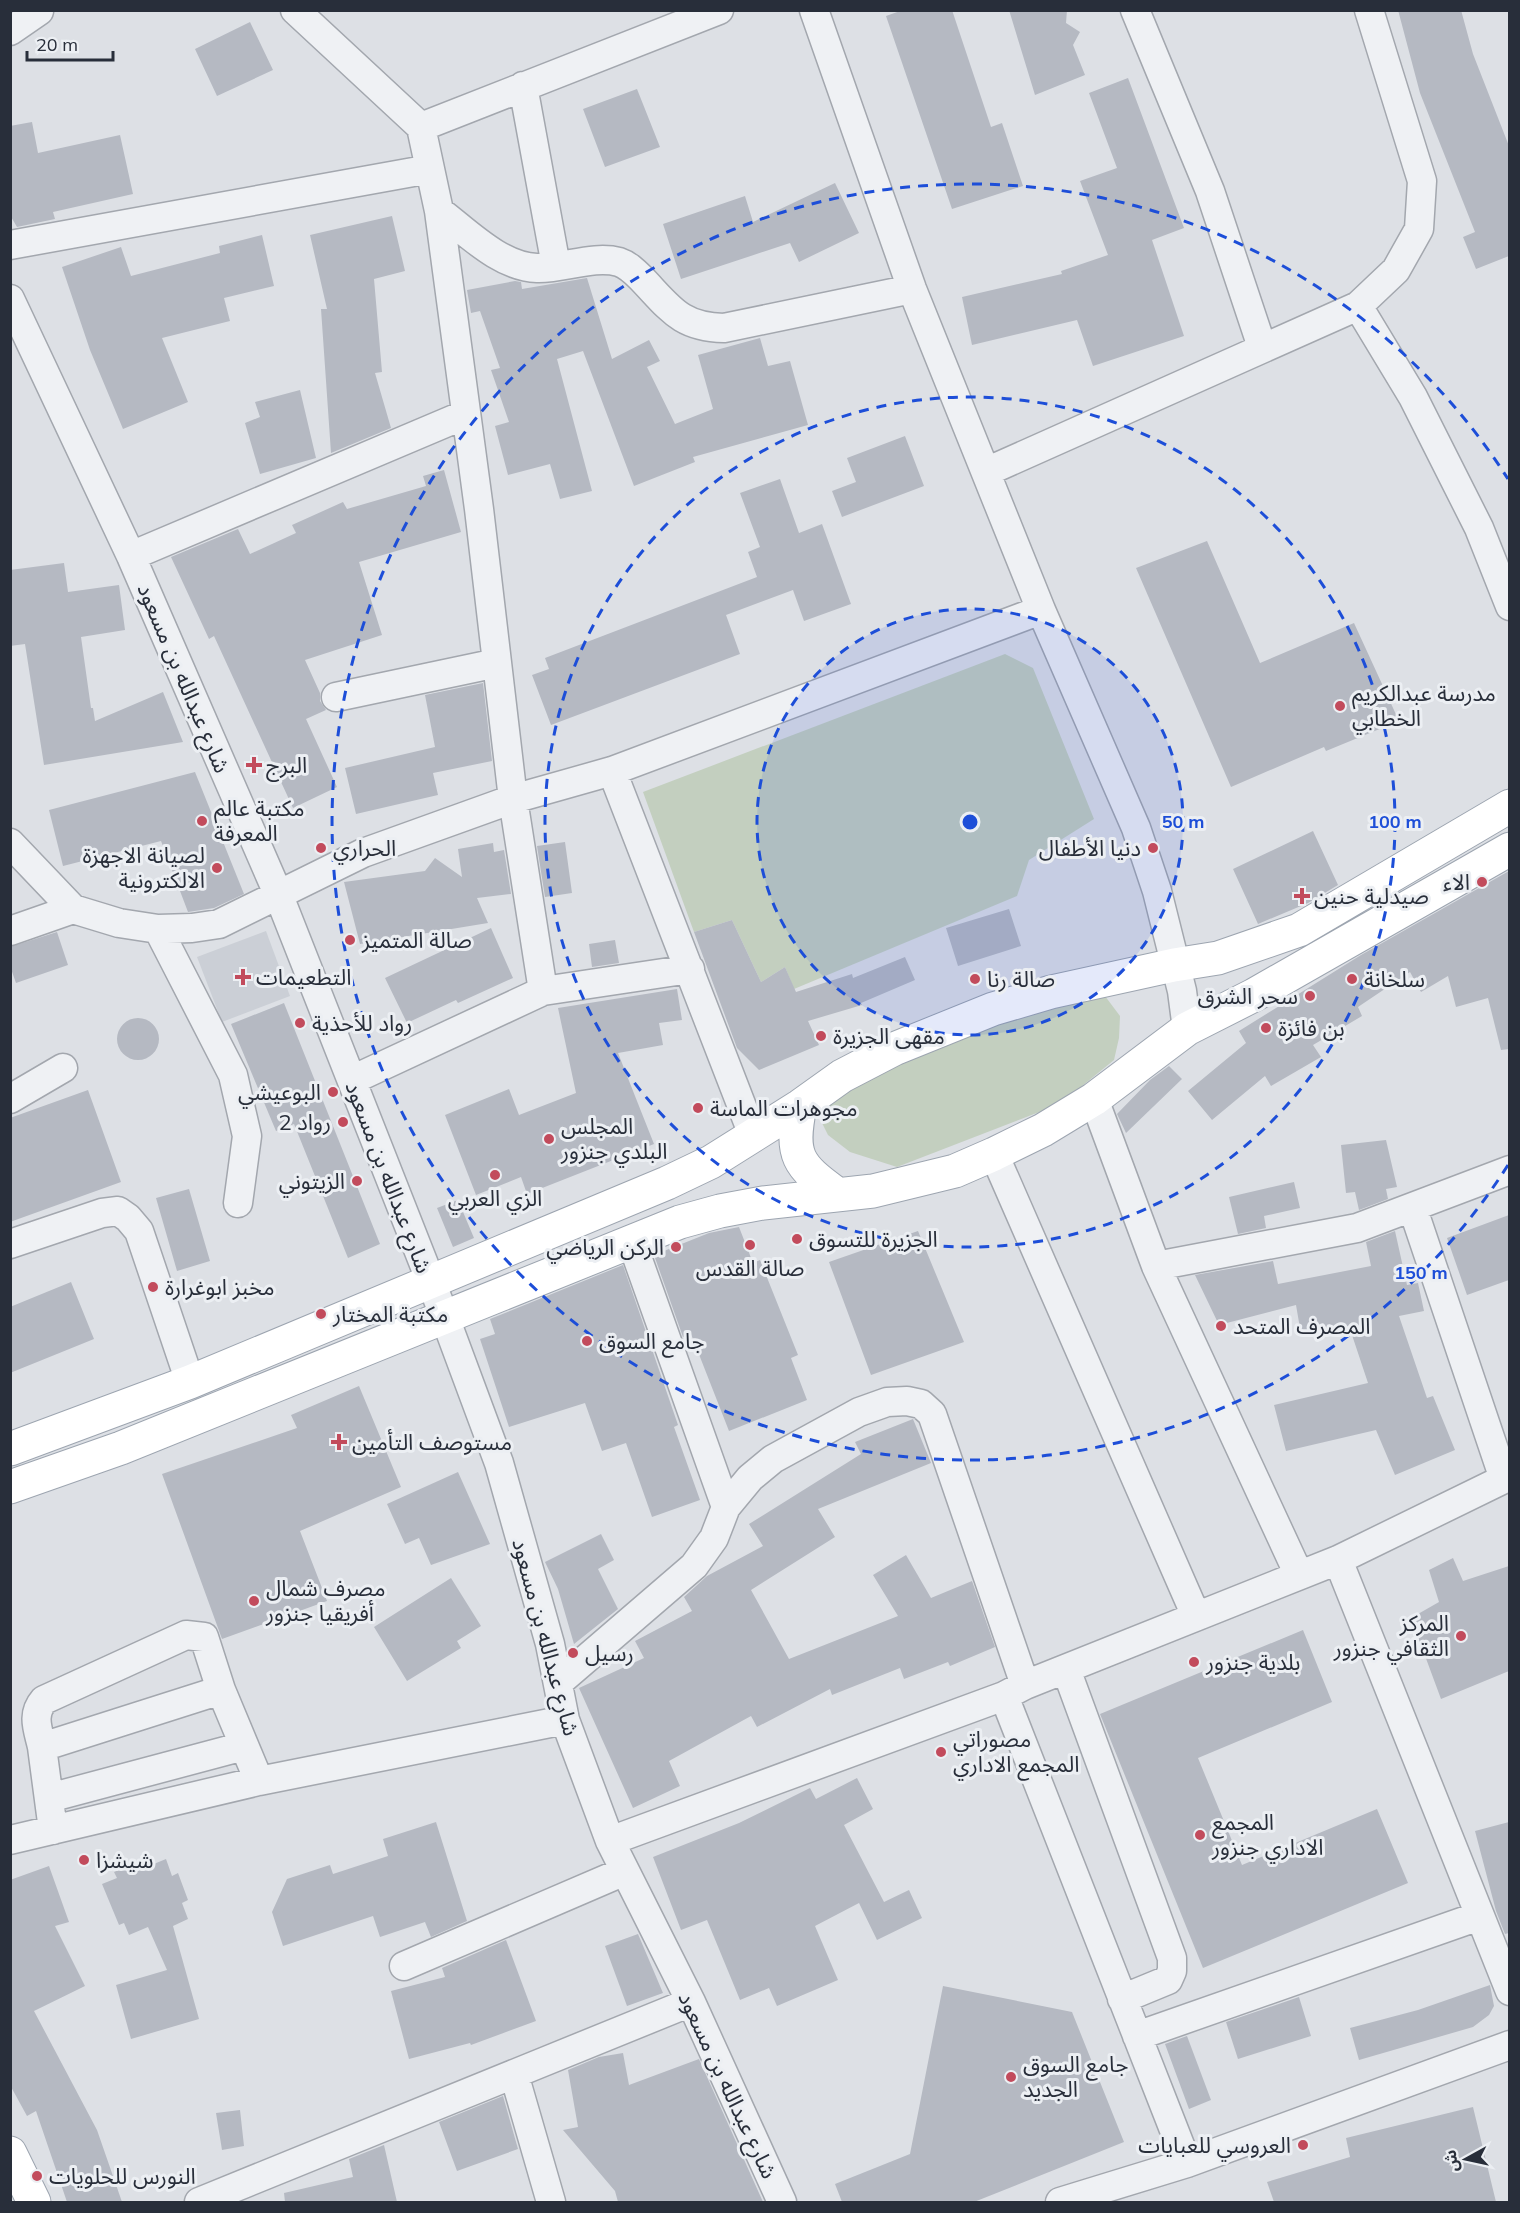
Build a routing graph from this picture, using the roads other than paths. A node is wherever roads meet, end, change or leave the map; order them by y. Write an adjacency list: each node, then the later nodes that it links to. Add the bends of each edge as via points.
1 (295, 10): 10 (street)
2 (719, 10): 9 (street)
3 (814, 10): 15 (street)
4 (1135, 10): 18 (street, via 1210,191)
5 (1369, 10): 17 (street, via 1422,181 1419,229 1396,270)
6 (40, 11): 7 (street); 8 (street)
7 (10, 15)
8 (10, 31)
9 (523, 87): 10 (street); 14 (street)
10 (420, 127): 11 (street)
11 (430, 169): 12 (street); 13 (street)
12 (438, 210): 14 (street, via 508,261 535,268); 19 (street)
13 (10, 245)
14 (556, 266): 15 (street, via 620,262 677,315 689,324 705,328 724,328)
15 (912, 289): 20 (street)
16 (10, 299): 21 (street, شارع عبدالله بن مسعود)
17 (1358, 306): 18 (street); 22 (street, via 1413,397 1479,528)
18 (1262, 347): 20 (street)
19 (464, 415): 21 (street); 24 (street)
20 (986, 472): 23 (street)
21 (131, 556): 31 (street, شارع عبدالله بن مسعود)
22 (1509, 606)
23 (1041, 610): 26 (street); 35 (street, via 1136,828 1157,891)
24 (497, 663): 25 (street); 27 (street)
25 (336, 697)
26 (612, 771): 27 (street); 36 (street)
27 (513, 800): 31 (street, via 363,853); 37 (street)
28 (1509, 806): 35 (main road, via 1299,930 1218,958)
29 (10, 843): 32 (street)
30 (1509, 849): 38 (main road, via 1254,995)
31 (279, 896): 33 (street, via 219,924); 40 (street, شارع عبدالله بن مسعود)
32 (73, 909): 33 (street, via 119,923); 34 (street)
33 (158, 929): 48 (street, via 233,1075 247,1136)
34 (10, 931)
35 (1174, 965): 38 (street); 43 (main road, via 1051,992 948,1026 842,1076)
36 (690, 969): 37 (street); 44 (street)
37 (543, 991): 40 (street)
38 (1187, 1029): 42 (main road)
39 (63, 1068): 41 (street)
40 (352, 1080): 53 (street, شارع عبدالله بن مسعود)
41 (10, 1099)
42 (1094, 1099): 45 (main road); 52 (street)
43 (801, 1106): 44 (main road); 47 (main road, via 794,1136 799,1157 808,1174)
44 (753, 1135): 53 (main road, via 668,1183)
45 (994, 1154): 47 (main road, via 955,1171 873,1191); 62 (street)
46 (1509, 1170): 49 (street)
47 (837, 1194): 50 (main road, via 720,1210)
48 (238, 1203)
49 (1413, 1209): 52 (street, via 1357,1228); 57 (street)
50 (631, 1240): 54 (main road); 59 (street)
51 (10, 1244): 55 (street, via 102,1213 118,1211 128,1218 139,1231)
52 (1156, 1266): 61 (street)
53 (429, 1281): 54 (street, شارع عبدالله بن مسعود); 55 (main road)
54 (444, 1315): 58 (main road, via 121,1448); 64 (street, شارع عبدالله بن مسعود, via 499,1463)
55 (190, 1382): 56 (main road)
56 (10, 1449)
57 (1507, 1478): 60 (street)
58 (10, 1487)
59 (726, 1507): 64 (street, via 714,1538 694,1566); 66 (street, via 750,1478 773,1459 859,1412 887,1402 921,1404 932,1414)
60 (1338, 1560): 61 (street); 76 (street)
61 (1299, 1575): 62 (street)
62 (1196, 1616): 63 (street)
63 (1066, 1669): 66 (street); 79 (street, via 1172,1958 1168,1980)
64 (558, 1683): 67 (street, شارع عبدالله بن مسعود)
65 (221, 1689): 68 (street); 68 (street, via 204,1637 186,1635 44,1700 35,1716); 69 (street)
66 (1014, 1691): 74 (street); 79 (street)
67 (566, 1720): 70 (street); 74 (street, شارع عبدالله بن مسعود)
68 (42, 1746): 71 (street)
69 (244, 1746): 70 (street); 71 (street)
70 (259, 1781): 72 (street)
71 (49, 1798): 72 (street)
72 (53, 1830): 73 (street)
73 (10, 1840)
74 (610, 1842): 75 (street, شارع عبدالله بن مسعود)
75 (625, 1871): 77 (street); 80 (street, شارع عبدالله بن مسعود)
76 (1479, 1916): 78 (street); 81 (street)
77 (404, 1966)
78 (1509, 1991)
79 (1122, 2000): 81 (street)
80 (691, 2002): 83 (street); 89 (street, شارع عبدالله بن مسعود)
81 (1137, 2036): 85 (street)
82 (1509, 2045): 85 (street)
83 (514, 2074): 87 (street); 88 (street)
84 (10, 2153): 86 (main road)
85 (1187, 2163): 90 (street)
86 (34, 2202)
87 (199, 2202)
88 (551, 2202)
89 (782, 2202)
90 (1060, 2202)

